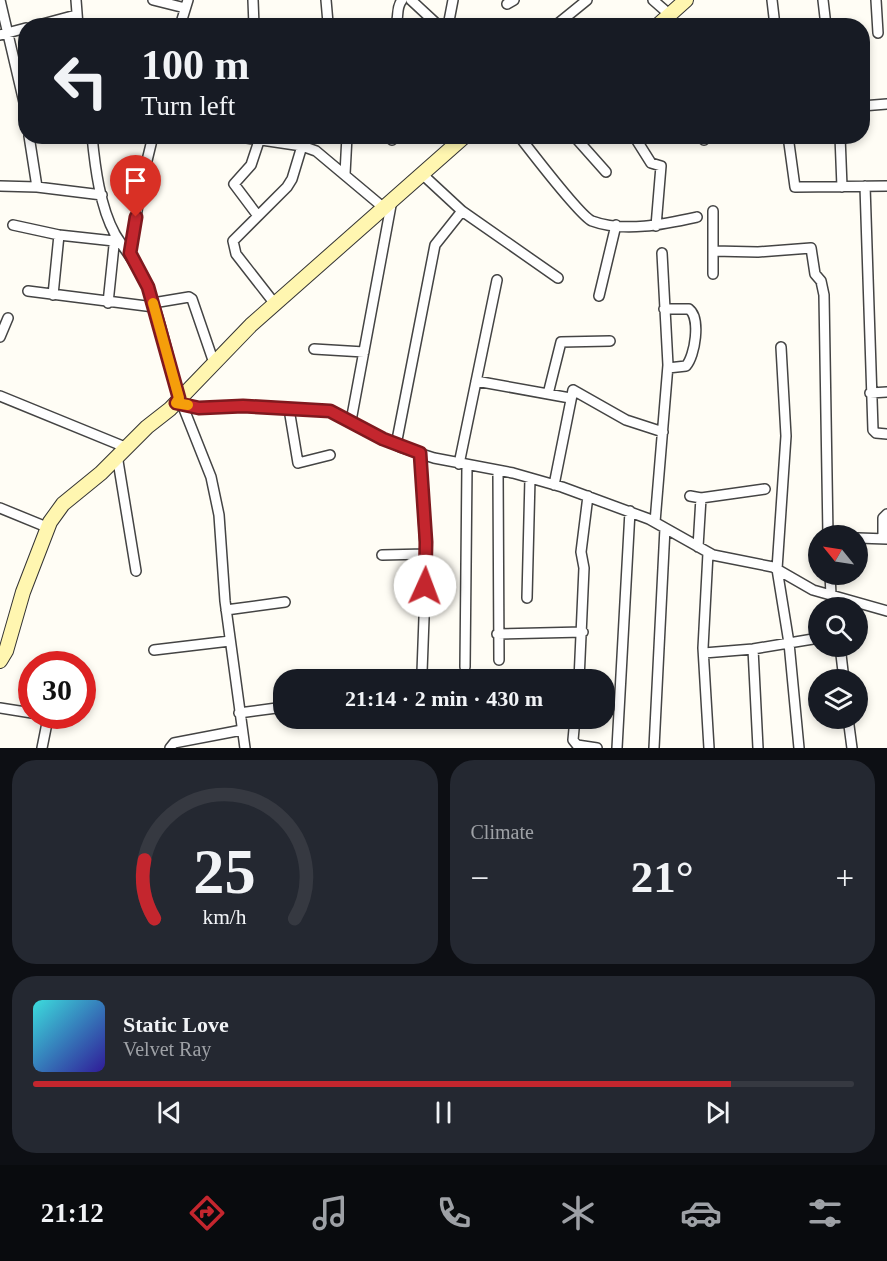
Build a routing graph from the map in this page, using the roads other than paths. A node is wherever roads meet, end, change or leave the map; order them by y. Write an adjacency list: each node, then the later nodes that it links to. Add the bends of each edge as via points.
1 (0, 0): 30 (street)
2 (76, 0): 17 (street)
3 (153, 0): 15 (street)
4 (253, 0): 20 (street)
5 (326, 0): 21 (street)
6 (402, 0): 22 (street, via 396,9)
7 (411, 0): 23 (street)
8 (453, 0): 24 (street)
9 (587, 0): 25 (street)
10 (653, 0): 16 (street)
11 (772, 0): 27 (street)
12 (823, 0): 28 (street)
13 (876, 0): 29 (street)
14 (684, 1): 16 (main road)
15 (186, 4)
16 (669, 14): 26 (main road)
17 (76, 15): 18 (street); 19 (street)
18 (65, 18)
19 (77, 18)
20 (254, 18)
21 (327, 18)
22 (397, 18)
23 (430, 18)
24 (450, 18)
25 (565, 18)
26 (665, 18)
27 (774, 18)
28 (825, 18)
29 (878, 33)
30 (4, 34): 31 (street)
31 (18, 83)
32 (887, 104): 33 (street)
33 (870, 105)
34 (30, 144): 53 (street)
35 (93, 144): 55 (street)
36 (151, 144): 67 (street)
37 (258, 144): 59 (street, via 251,165 234,184)
38 (285, 144): 46 (street)
39 (347, 144): 48 (street)
40 (456, 144): 49 (main road)
41 (526, 144): 62 (street, via 587,217)
42 (581, 144): 47 (street)
43 (639, 144): 63 (street, via 651,163 661,166)
44 (789, 144): 54 (street, via 795,187)
45 (840, 144): 54 (street)
46 (302, 146): 48 (street, via 316,151); 59 (street, via 292,179)
47 (606, 172)
48 (345, 174): 56 (street)
49 (422, 174): 56 (main road); 57 (street)
50 (0, 186): 53 (street)
51 (865, 186): 52 (street); 54 (street); 89 (street)
52 (887, 186)
53 (37, 187): 55 (street)
54 (842, 187)
55 (102, 195): 65 (street)
56 (388, 204): 76 (main road); 84 (street)
57 (462, 211): 70 (street); 98 (street, via 435,246)
58 (713, 211): 66 (street)
59 (258, 216): 76 (street, via 232,245)
60 (697, 217): 63 (street)
61 (14, 225): 64 (street)
62 (616, 225): 63 (street); 74 (street)
63 (656, 225)
64 (58, 235): 65 (street); 73 (street)
65 (115, 237): 67 (street); 75 (street)
66 (713, 251): 69 (street); 114 (street, via 811,248 815,274 824,295)
67 (130, 253): 77 (street)
68 (662, 253): 78 (street)
69 (713, 274)
70 (558, 278)
71 (497, 280): 87 (street)
72 (28, 291): 73 (street)
73 (53, 295): 75 (street)
74 (599, 296)
75 (108, 303): 77 (street)
76 (275, 304): 85 (main road)
77 (154, 305): 85 (street, via 192,299); 93 (street)
78 (664, 309): 86 (street); 86 (street, via 689,309 696,320 691,360 686,366)
79 (5, 321): 80 (street)
80 (0, 337)
81 (610, 341): 90 (street, via 561,342)
82 (781, 348): 123 (street, via 786,436)
83 (314, 349): 84 (street)
84 (364, 352): 95 (street)
85 (214, 363): 93 (main road)
86 (668, 368): 96 (street)
87 (476, 381): 90 (street); 102 (street)
88 (887, 392): 89 (street)
89 (870, 393): 97 (street, via 873,429)
90 (548, 394): 92 (street)
91 (0, 396): 99 (street)
92 (570, 398): 96 (street, via 576,390 626,420); 105 (street)
93 (179, 402): 94 (street, via 199,408); 99 (main road); 129 (street, via 211,477)
94 (289, 409): 95 (street, via 330,411); 101 (street, via 298,463)
95 (351, 421): 98 (street)
96 (663, 432): 113 (street)
97 (887, 434)
98 (396, 445): 100 (street)
99 (121, 451): 115 (main road, via 63,504); 124 (street)
100 (420, 453): 102 (street); 121 (street)
101 (330, 455)
102 (463, 465): 103 (street); 141 (street)
103 (498, 471): 104 (street); 132 (street)
104 (530, 478): 105 (street); 127 (street)
105 (554, 485): 107 (street)
106 (765, 489): 109 (street)
107 (588, 496): 111 (street); 131 (street, via 581,552)
108 (690, 496): 109 (street)
109 (701, 498): 119 (street)
110 (0, 508): 115 (street)
111 (630, 510): 113 (street); 156 (street)
112 (887, 514): 118 (street, via 883,518)
113 (655, 522): 116 (street)
114 (828, 525)
115 (49, 528): 140 (main road)
116 (665, 528): 119 (street); 157 (street)
117 (868, 538): 118 (street)
118 (885, 539)
119 (698, 547): 120 (street)
120 (708, 553): 123 (street); 138 (street)
121 (426, 554): 122 (street); 142 (street)
122 (382, 555)
123 (777, 569): 126 (street, via 813,590); 135 (street)
124 (136, 571)
125 (832, 585): 126 (street)
126 (835, 596): 130 (street)
127 (527, 598)
128 (285, 602): 129 (street)
129 (226, 609): 133 (street)
130 (887, 612)
131 (583, 632): 132 (street); 143 (street)
132 (497, 634): 139 (street)
133 (230, 640): 137 (street); 147 (street)
134 (808, 640): 135 (street)
135 (789, 643): 136 (street); 160 (street)
136 (753, 649): 138 (street); 159 (street)
137 (154, 650)
138 (704, 653): 158 (street)
139 (499, 660)
140 (0, 661)
141 (465, 667)
142 (423, 669)
143 (580, 669)
144 (0, 708): 146 (street)
145 (273, 708): 147 (street)
146 (18, 711)
147 (239, 713): 151 (street)
148 (46, 729): 152 (street)
149 (574, 729): 155 (street, via 573,741 577,745)
150 (849, 729): 161 (street)
151 (242, 730): 153 (street, via 174,743); 154 (street)
152 (42, 748)
153 (170, 748)
154 (245, 748)
155 (597, 748)
156 (617, 748)
157 (654, 748)
158 (709, 748)
159 (758, 748)
160 (800, 748)
161 (852, 748)

